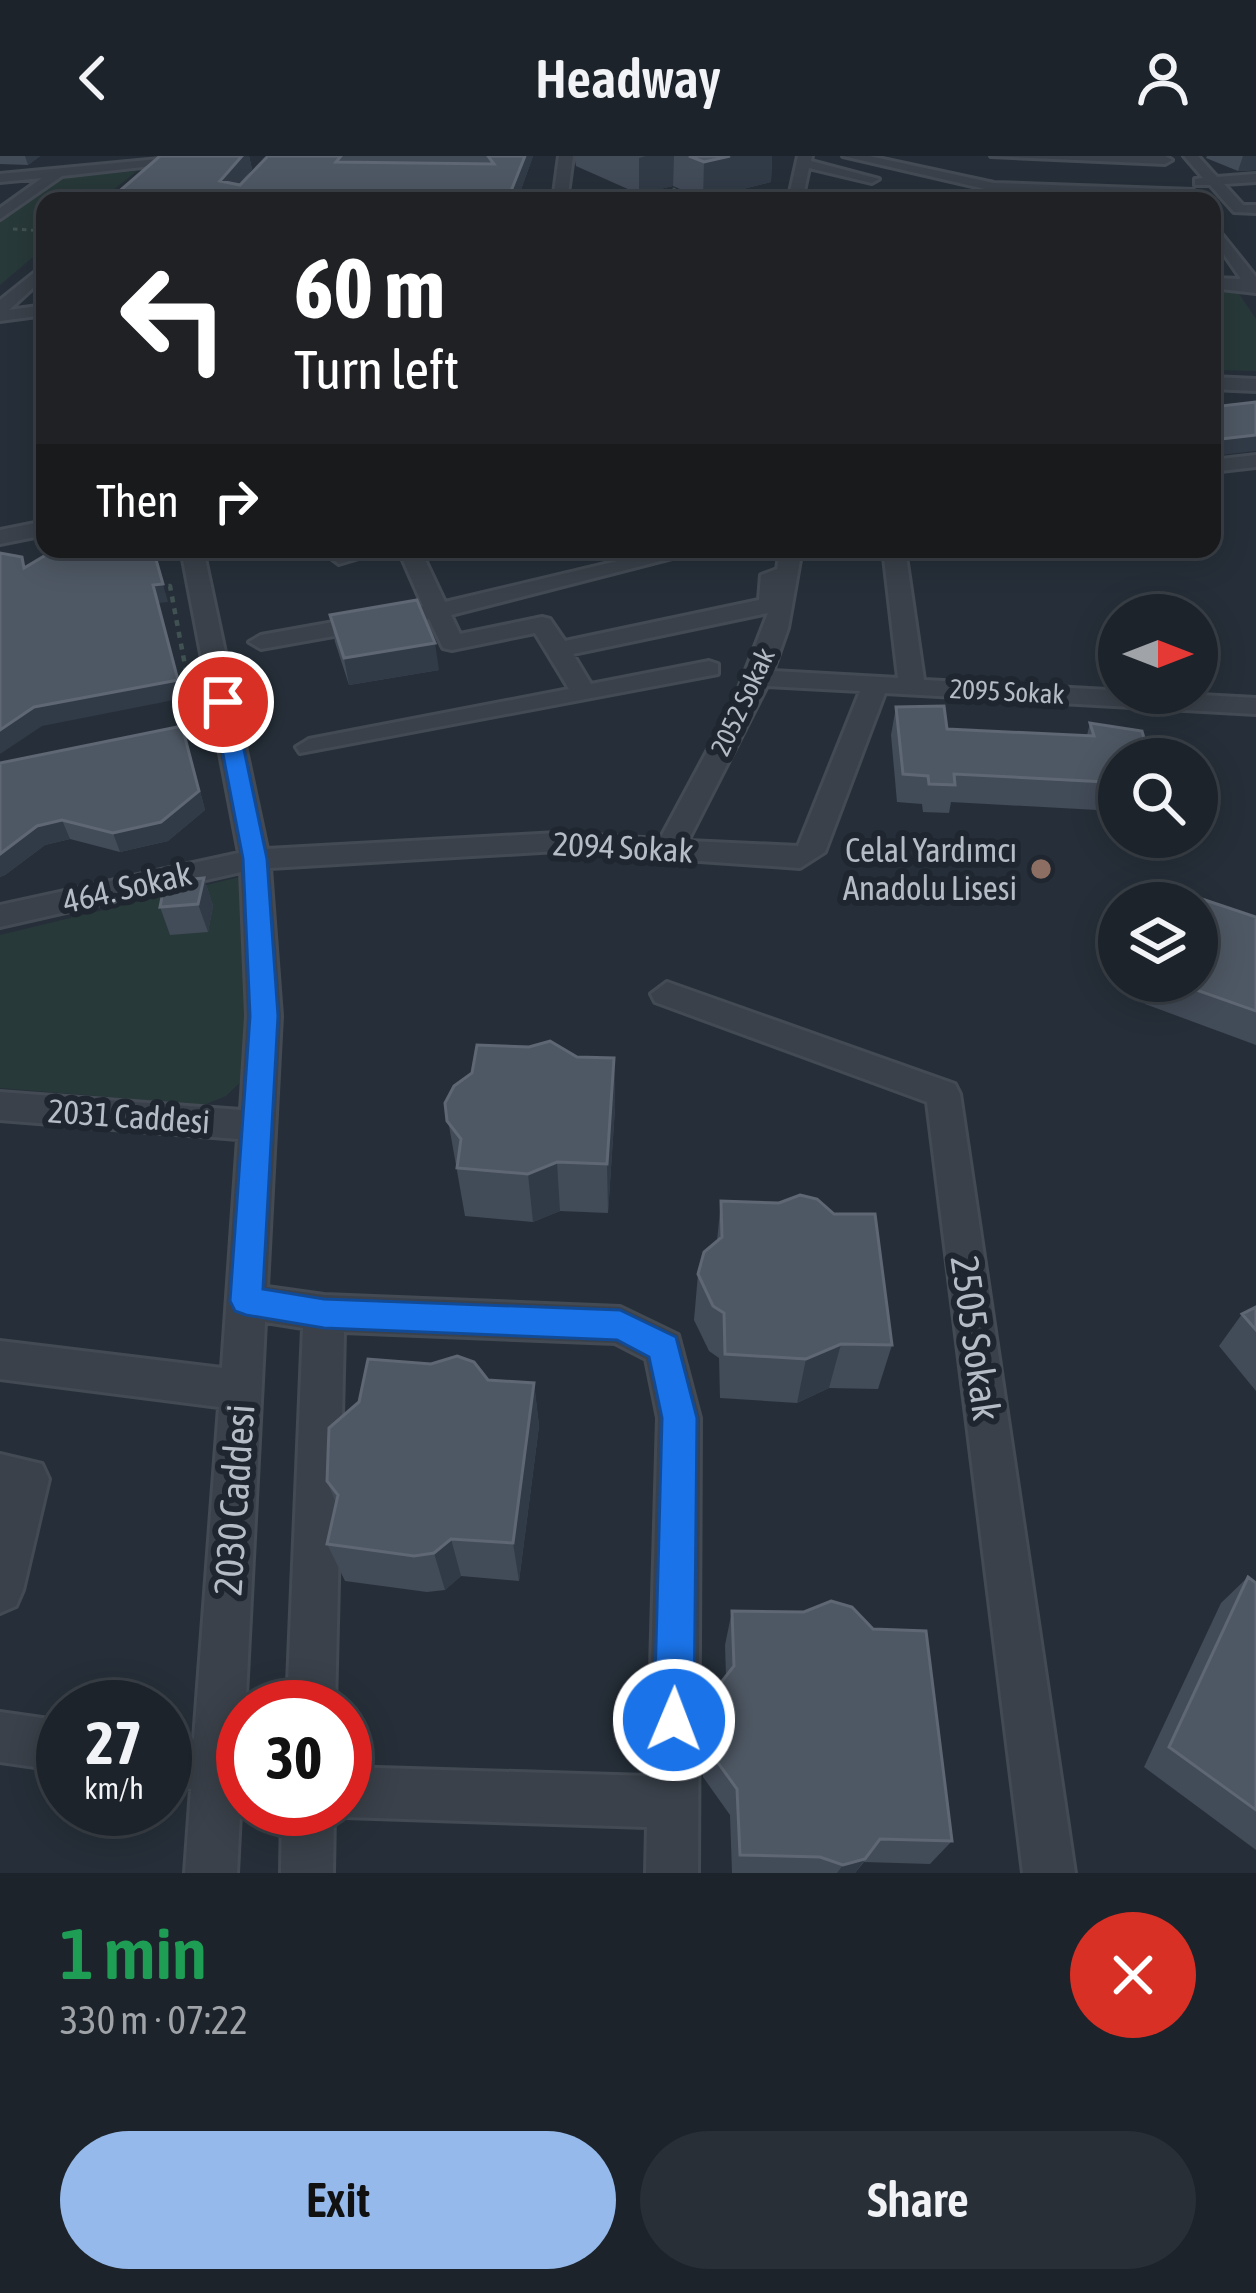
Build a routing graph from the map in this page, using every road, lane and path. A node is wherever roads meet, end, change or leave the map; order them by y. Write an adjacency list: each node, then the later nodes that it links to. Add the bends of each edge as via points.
1 (80, 156): 13 (street)
2 (234, 156): 9 (street)
3 (566, 156): 22 (street)
4 (850, 156): 17 (street)
5 (929, 156): 17 (street)
6 (998, 156): 8 (street)
7 (1191, 156): 19 (street)
8 (1163, 158): 21 (street)
9 (169, 159): 13 (street); 18 (street)
10 (804, 159): 20 (street); 24 (street)
11 (254, 160): 12 (street)
12 (194, 166)
13 (60, 172): 14 (street); 26 (street)
14 (0, 178)
15 (676, 178): 23 (path)
16 (1256, 178): 19 (street)
17 (1005, 180): 21 (street)
18 (144, 181)
19 (1215, 182): 21 (street); 25 (street, via 1238,209)
20 (906, 187)
21 (1184, 187)
22 (561, 192)
23 (674, 192)
24 (797, 192)
25 (1256, 209)
26 (0, 215)
27 (0, 229): 28 (path)
28 (36, 231)
29 (1221, 245): 31 (street)
30 (1221, 261): 31 (street)
31 (1237, 261): 34 (street)
32 (36, 278): 36 (street)
33 (1221, 284): 34 (street)
34 (1254, 286)
35 (36, 311): 36 (street)
36 (0, 313)
37 (1221, 383): 38 (street)
38 (1256, 385)
39 (1256, 405): 40 (street)
40 (1229, 407)
41 (1256, 461): 42 (street)
42 (1221, 465)
43 (36, 530): 44 (street)
44 (0, 537)
45 (194, 558): 64 (street, 2030 Caddesi)
46 (413, 558): 52 (street)
47 (658, 558): 52 (street)
48 (774, 558): 54 (street, via 771,605)
49 (790, 558): 56 (street, 2052 Sokak, via 788,600)
50 (895, 558): 58 (street)
51 (152, 590): 59 (path, via 170,586 188,680)
52 (436, 610): 53 (street); 54 (street, via 452,644 542,624)
53 (261, 642)
54 (558, 650): 60 (street)
55 (709, 669): 60 (street)
56 (758, 678): 57 (street, 2095 Sokak); 63 (street, 2052 Sokak)
57 (876, 684): 58 (street, 2095 Sokak); 63 (street, 2094 Sokak, via 810,852 788,860)
58 (912, 686): 61 (street, 2095 Sokak)
59 (155, 690)
60 (584, 693): 62 (street)
61 (1256, 706)
62 (309, 747)
63 (670, 848): 64 (street, 2094 Sokak, via 557,842)
64 (255, 859): 65 (street, 464. Sokak); 68 (street, 2030 Caddesi, via 264,1016)
65 (0, 916)
66 (667, 994): 86 (street, 2505 Sokak, via 943,1094)
67 (0, 1106): 68 (street, 2031 Caddesi)
68 (258, 1126): 69 (street, 2030 Caddesi)
69 (246, 1301): 70 (street); 72 (street, 2030 Caddesi)
70 (324, 1313): 76 (street); 81 (street, via 620,1325 664,1348 680,1418)
71 (0, 1360): 72 (street)
72 (241, 1390): 75 (street, 2030 Caddesi)
73 (0, 1475): 74 (street, via 27,1479)
74 (0, 1590)
75 (223, 1680)
76 (312, 1680)
77 (0, 1737): 78 (street)
78 (36, 1742)
79 (372, 1793): 81 (street)
80 (216, 1797): 83 (street, 2030 Caddesi)
81 (673, 1802): 85 (street)
82 (308, 1836): 84 (street)
83 (211, 1873)
84 (308, 1873)
85 (672, 1873)
86 (1049, 1873)

